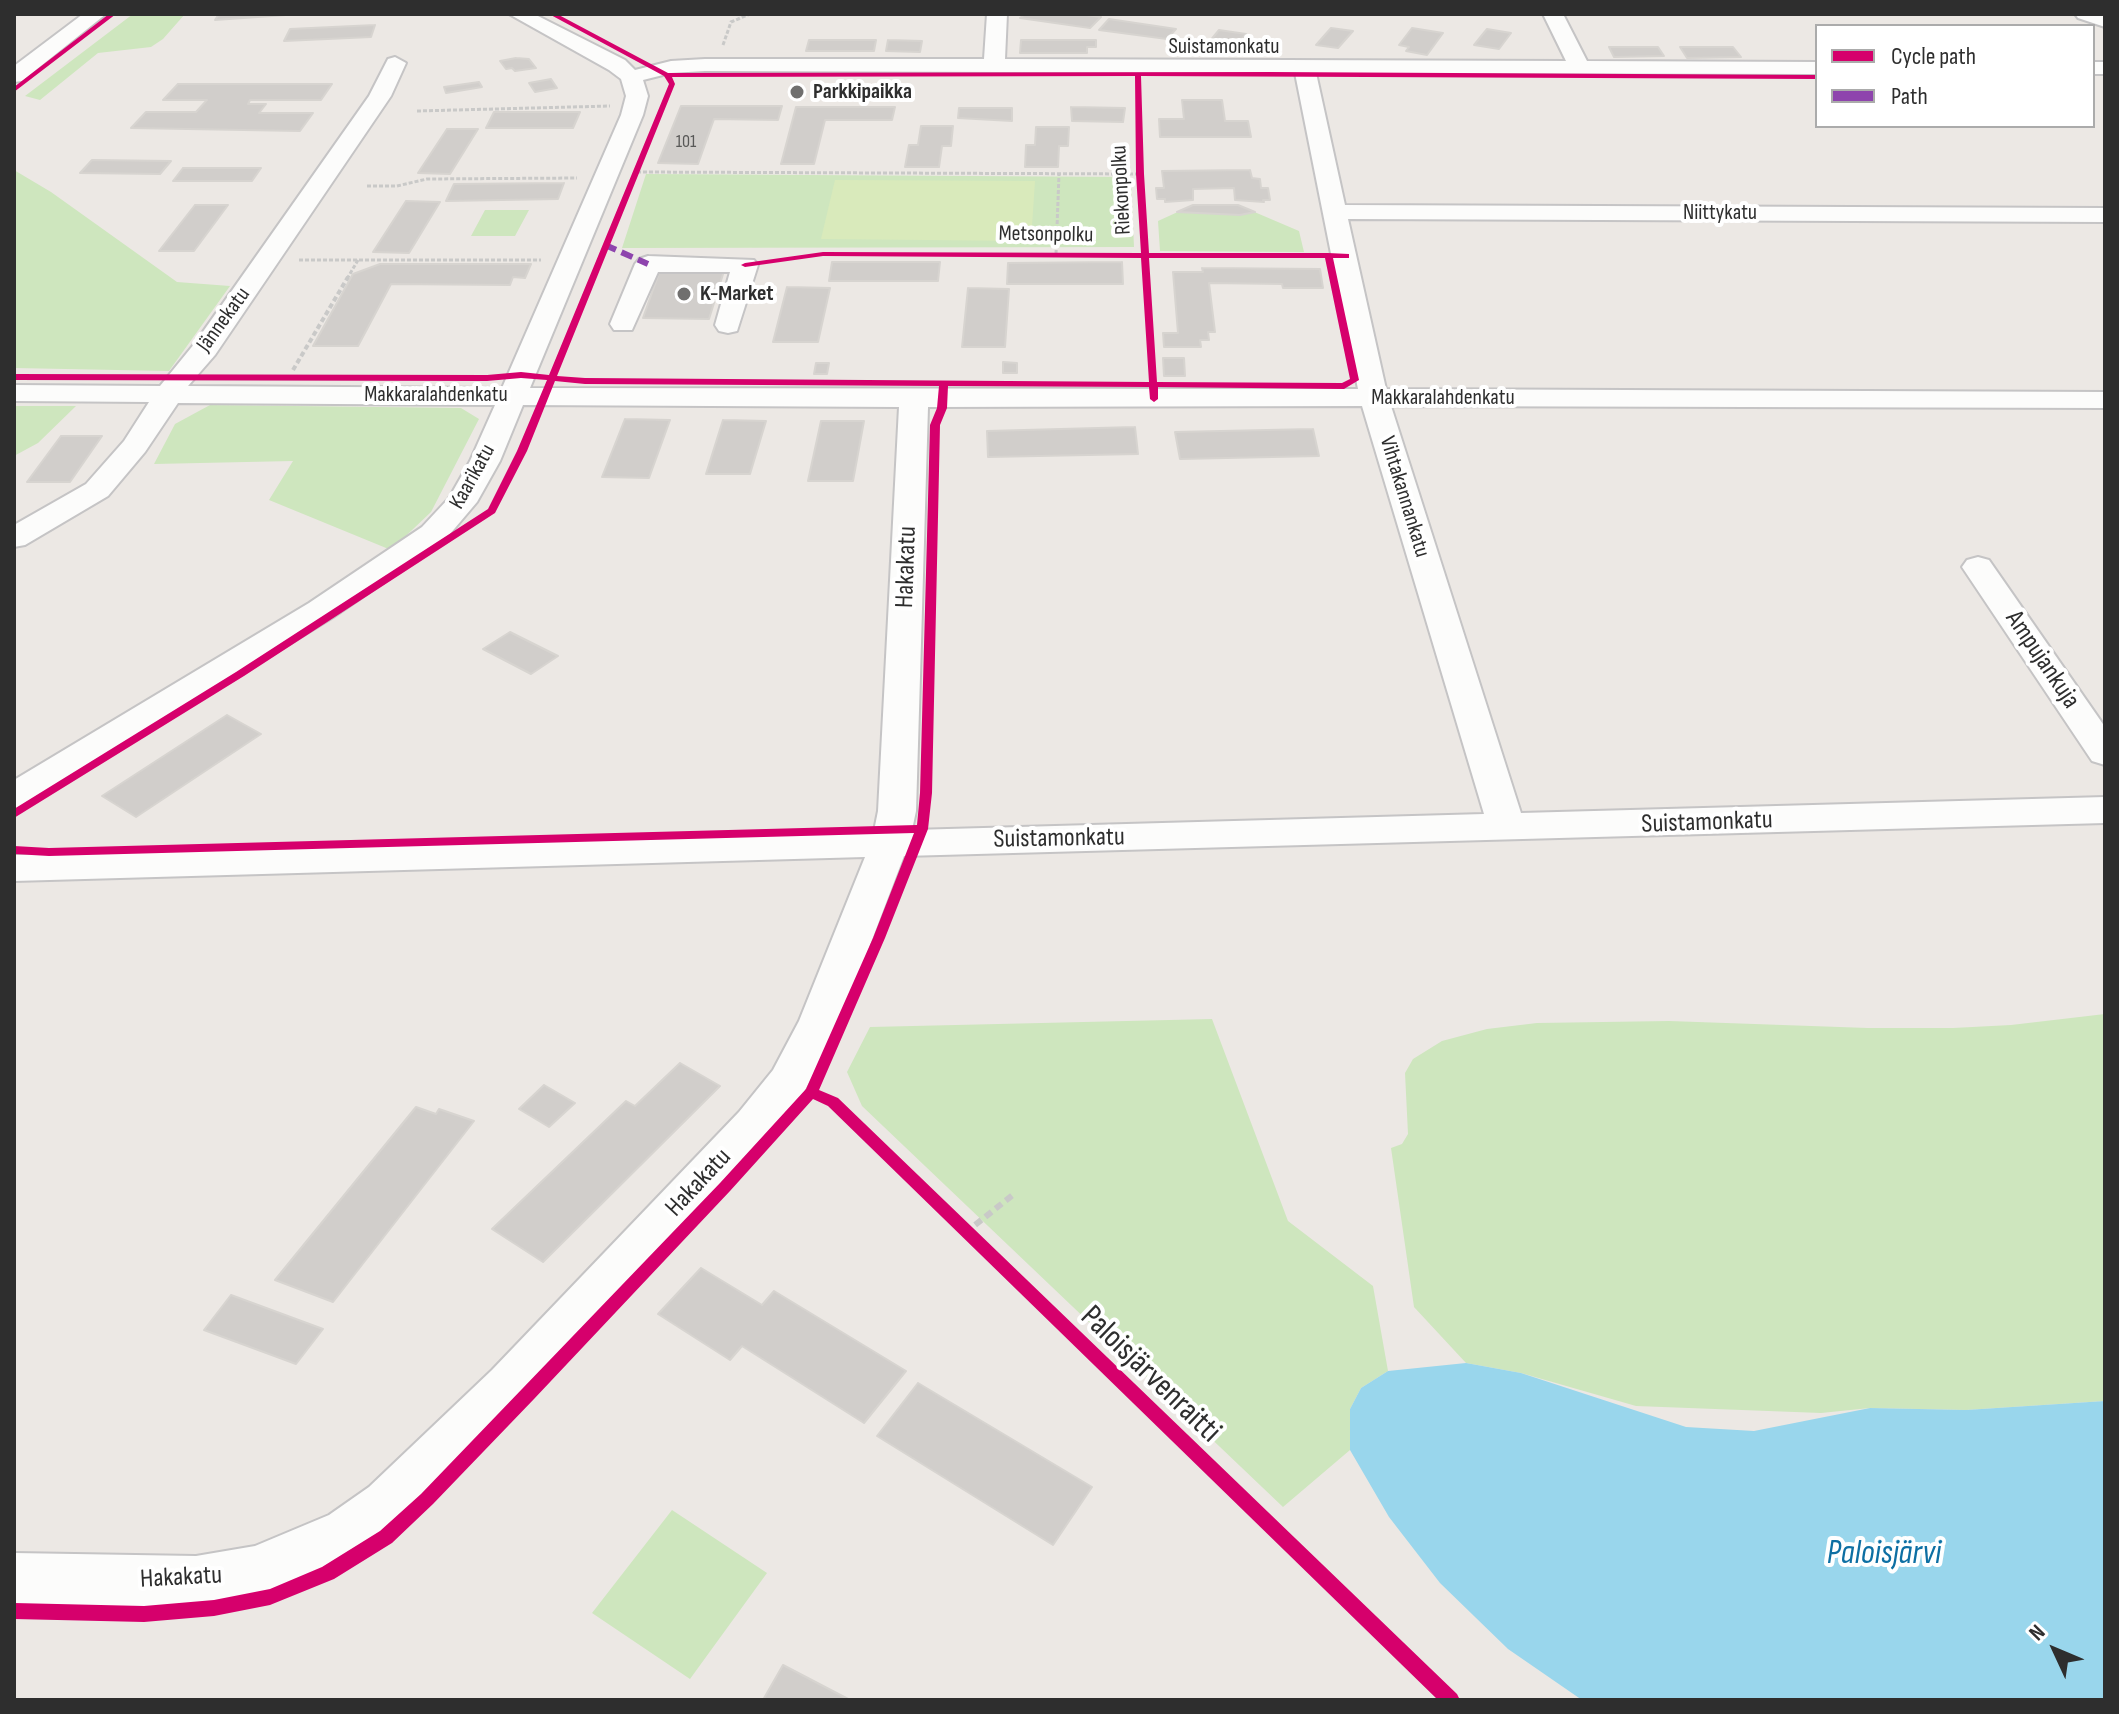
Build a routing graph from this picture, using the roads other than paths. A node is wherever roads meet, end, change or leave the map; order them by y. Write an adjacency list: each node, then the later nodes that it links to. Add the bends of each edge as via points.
1 (96, 14): 12 (street)
2 (519, 14): 13 (street, via 617,65)
3 (997, 14): 8 (street)
4 (1553, 14): 10 (street)
5 (2085, 14): 6 (street)
6 (2105, 21)
7 (395, 63): 19 (street, Jännekatu, via 380,96)
8 (994, 66): 9 (street, Suistamonkatu); 13 (street, Suistamonkatu, via 671,67)
9 (1304, 67): 10 (street, Suistamonkatu); 14 (street, Vihtakannankatu)
10 (1580, 68): 11 (street, Suistamonkatu)
11 (1815, 68)
12 (14, 76)
13 (633, 91): 20 (street, Kaarikatu, via 618,182 571,259)
14 (1336, 212): 15 (street, Niittykatu); 21 (street, Vihtakannankatu)
15 (2105, 215)
16 (623, 324): 17 (street, via 648,264 745,265)
17 (728, 325)
18 (14, 393): 19 (street, Makkaralahdenkatu)
19 (169, 393): 20 (street, Makkaralahdenkatu); 24 (street, Jännekatu, via 135,446 97,490)
20 (512, 396): 22 (street, Makkaralahdenkatu); 27 (street, Kaarikatu, via 471,488 433,534 321,610)
21 (1374, 398): 22 (street, Makkaralahdenkatu); 23 (street, Makkaralahdenkatu); 29 (street, Vihtakannankatu)
22 (914, 399): 30 (street, Hakakatu, via 897,811)
23 (2105, 400)
24 (14, 538)
25 (1978, 567): 26 (street, Ampujankuja)
26 (2105, 753)
27 (14, 797)
28 (2105, 810): 29 (street, Suistamonkatu)
29 (1507, 828): 30 (street, Suistamonkatu)
30 (890, 843): 31 (street, Suistamonkatu); 32 (street, Hakakatu, via 820,1021 788,1082 509,1386 387,1504 347,1533 257,1572 196,1582)
31 (14, 868)
32 (14, 1579)

